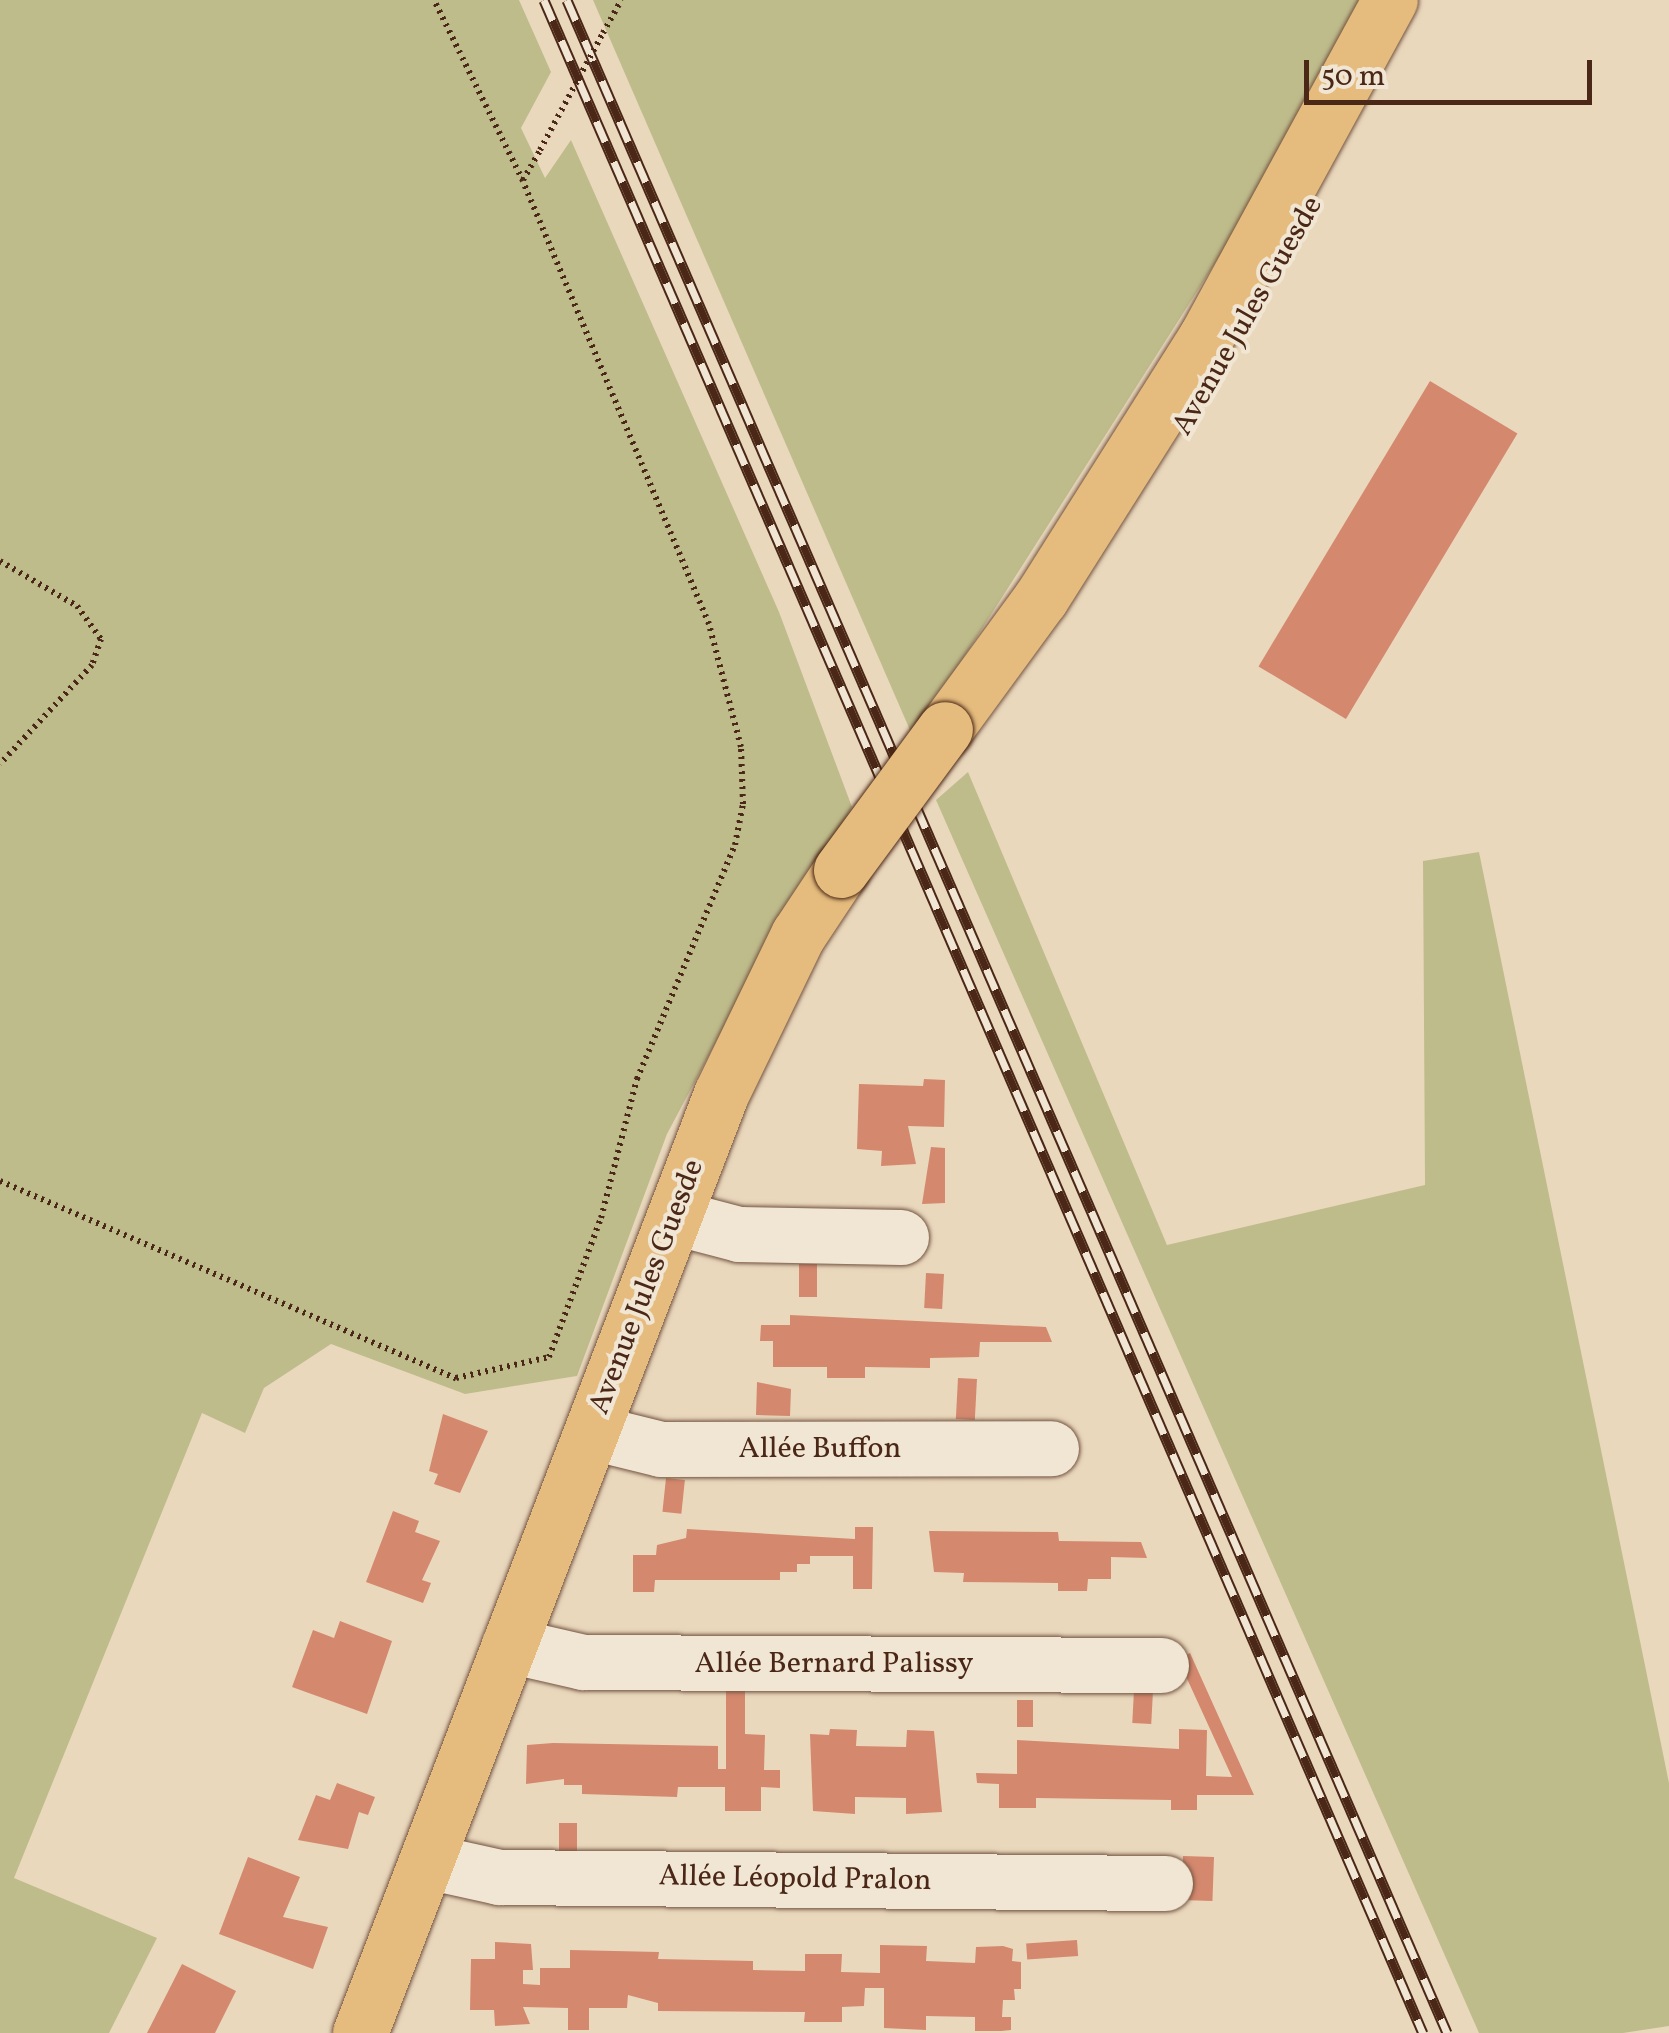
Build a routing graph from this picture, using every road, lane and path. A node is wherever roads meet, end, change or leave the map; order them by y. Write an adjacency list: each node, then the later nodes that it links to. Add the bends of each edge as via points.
1 (434, 0): 4 (path)
2 (621, 0): 4 (path, bridge)
3 (1394, 0): 8 (main road, Avenue Jules Guesde, bridge, via 1340,83 1224,308 1040,598 798,935 747,1036)
4 (523, 181): 7 (path, via 709,624 742,747 743,804 735,845 637,1079 601,1218 550,1357 456,1378)
5 (0, 561): 6 (path, via 77,606 101,639 92,665)
6 (0, 764)
7 (0, 1181)
8 (674, 1217): 9 (street, via 739,1234); 10 (main road, Avenue Jules Guesde)
9 (901, 1237)
10 (592, 1432): 11 (street, Allée Buffon, via 660,1450); 12 (main road, Avenue Jules Guesde)
11 (1052, 1448)
12 (509, 1645): 13 (street, Allée Bernard Palissy, via 582,1662); 14 (main road, Avenue Jules Guesde)
13 (1161, 1665)
14 (426, 1861): 15 (street, Allée Léopold Pralon, via 499,1876); 16 (main road, Avenue Jules Guesde)
15 (1165, 1883)
16 (360, 2033)

